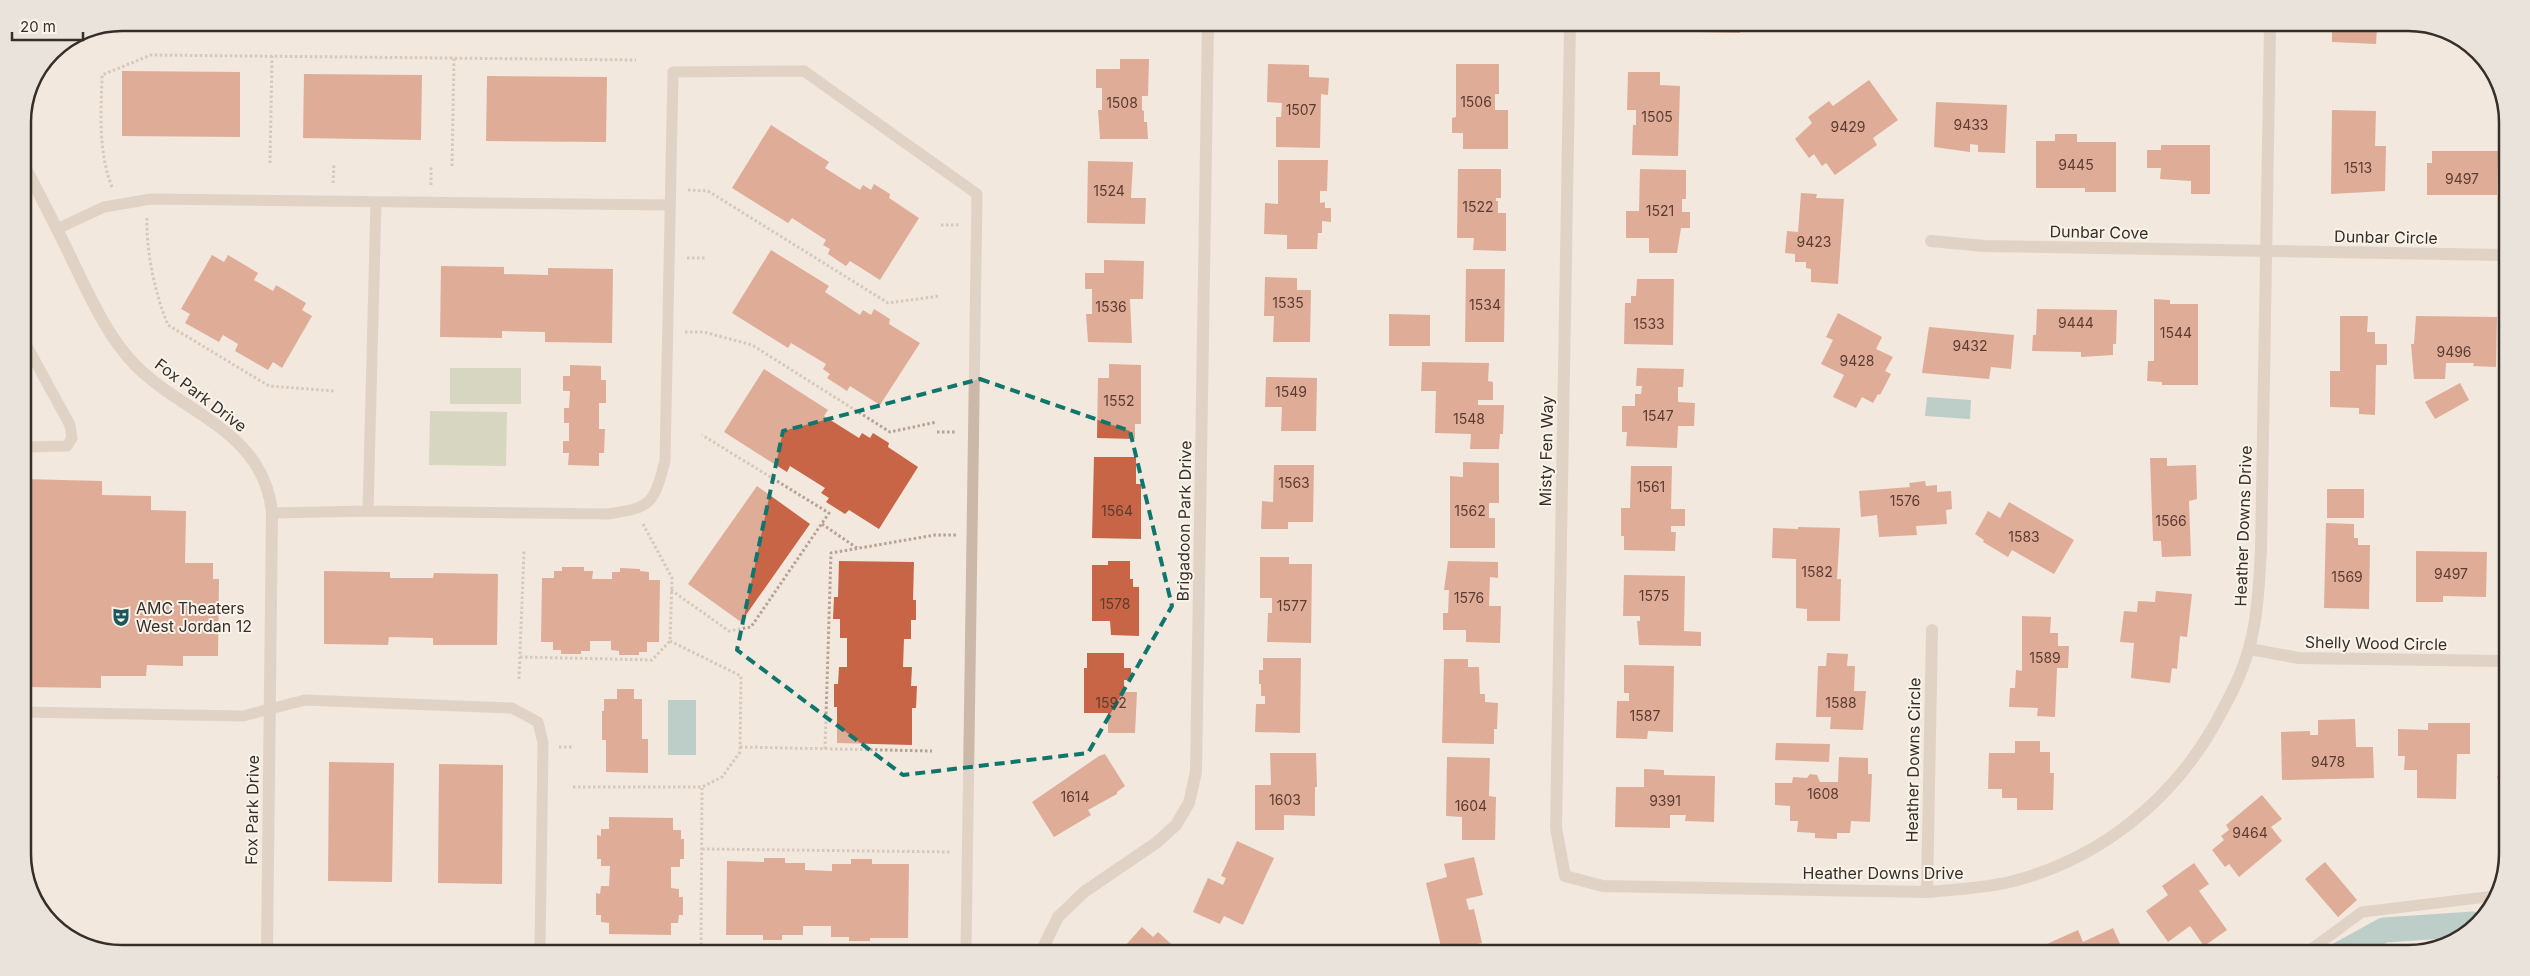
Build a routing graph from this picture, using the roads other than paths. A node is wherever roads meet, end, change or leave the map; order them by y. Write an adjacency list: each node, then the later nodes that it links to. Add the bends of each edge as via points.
1 (1208, 31): 26 (street, Brigadoon Park Drive, via 1196,772 1189,803 1176,825 1156,843 1084,892 1058,917)
2 (1570, 31): 20 (street, Misty Fen Way, via 1556,828)
3 (2270, 31): 9 (street, Heather Downs Drive)
4 (31, 178): 7 (street, Fox Park Drive)
5 (376, 202): 6 (lane); 7 (lane, via 151,199 104,207); 13 (lane)
6 (669, 205): 13 (lane, via 665,461 656,494 636,510 608,514); 25 (lane, via 673,72 804,71 977,194)
7 (57, 228): 14 (street, Fox Park Drive, via 101,318 134,364 158,386 241,443 264,479)
8 (1931, 241): 9 (street, Dunbar Cove, via 1984,246)
9 (2266, 251): 10 (street, Dunbar Circle); 16 (street, Heather Downs Drive, via 2261,550 2258,600)
10 (2499, 255)
11 (31, 354): 12 (lane, via 70,425 72,438 67,446)
12 (31, 447)
13 (368, 511): 14 (lane)
14 (272, 513): 18 (street, Fox Park Drive)
15 (1932, 630): 21 (street, Heather Downs Circle)
16 (2249, 649): 17 (street, Shelly Wood Circle, via 2299,658); 21 (street, Heather Downs Drive, via 2233,692 2190,764 2166,793 2138,817 2094,847 2045,871 2000,884)
17 (2499, 661)
18 (269, 710): 19 (lane, via 243,716); 23 (street, Fox Park Drive); 24 (lane, via 305,700 512,708 538,722 542,743)
19 (31, 712)
20 (1564, 876): 21 (street, Heather Downs Drive, via 1603,886)
21 (1927, 892)
22 (2488, 897): 27 (lane, via 2362,912)
23 (267, 945)
24 (540, 945)
25 (966, 945)
26 (1044, 945)
27 (2317, 945)

